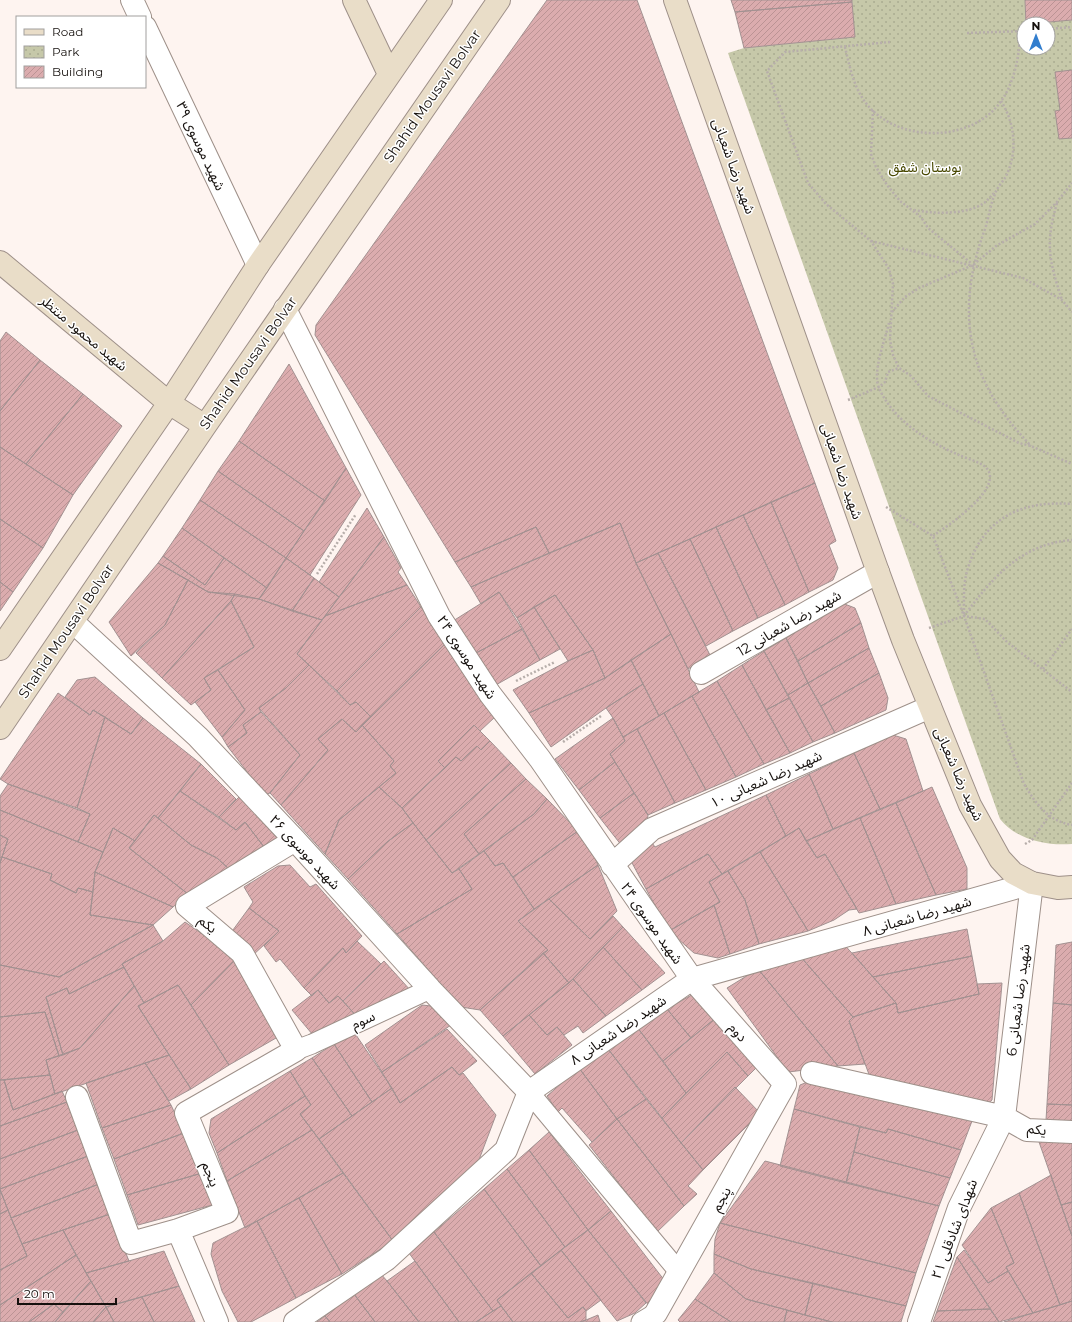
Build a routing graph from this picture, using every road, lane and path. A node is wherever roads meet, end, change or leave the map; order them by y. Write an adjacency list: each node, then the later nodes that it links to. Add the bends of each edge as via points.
1 (132, 0): 6 (street)
2 (354, 0): 15 (main road)
3 (441, 0): 15 (main road)
4 (498, 0): 27 (main road, Shahid Mousavi Bolvar)
5 (675, 0): 33 (main road, شهید رضا شعبانی)
6 (140, 16)
7 (1072, 27): 8 (path)
8 (1056, 28)
9 (146, 29): 24 (street, شهید موسوی ۳۹)
10 (1016, 31): 11 (path)
11 (966, 33)
12 (890, 42): 13 (path)
13 (845, 47): 17 (path, via 856,85 863,99); 22 (path, via 785,52 767,71 808,183 826,204)
14 (1018, 56): 16 (path)
15 (389, 74): 24 (main road)
16 (1001, 100): 17 (path, via 986,116 971,126 953,132 915,132 884,120); 19 (path, via 1009,112 1013,156 1006,176)
17 (873, 110): 21 (path, via 871,154 876,167 886,185 900,201)
18 (1072, 183): 20 (path)
19 (995, 192): 21 (path, via 983,204 961,210 939,213); 25 (path)
20 (1057, 202): 25 (path, via 1035,224 996,246); 26 (path, via 1049,247 1051,267)
21 (914, 210): 25 (path, via 928,228)
22 (871, 241): 25 (path); 28 (path, via 889,269 893,284)
23 (0, 262): 32 (main road, شهید محمود منتظر)
24 (258, 265): 32 (main road)
25 (973, 265): 26 (path, via 1023,278); 28 (path, via 919,288 904,297); 35 (path, via 968,291 970,338 978,368 1000,409)
26 (1062, 300): 29 (path)
27 (285, 309): 34 (main road, Shahid Mousavi Bolvar); 37 (street, شهید موسوی ۲۴)
28 (892, 312): 30 (path, via 890,340); 31 (path, via 877,371)
29 (1072, 312)
30 (899, 368): 31 (path, via 888,372 885,382); 35 (path, via 911,376 928,396 1019,443)
31 (879, 387): 33 (path); 40 (path, via 899,416 917,432 988,470 988,486 980,497 970,508)
32 (169, 404): 34 (main road, شهید محمود منتظر); 48 (main road)
33 (821, 410): 38 (main road, شهید رضا شعبانی)
34 (205, 426): 45 (main road, Shahid Mousavi Bolvar)
35 (1031, 446): 36 (path)
36 (1072, 464)
37 (374, 486): 43 (path); 53 (street, شهید موسوی ۲۴, via 439,616)
38 (847, 486): 40 (path); 42 (main road, شهید رضا شعبانی)
39 (1072, 504): 44 (path, via 1056,502 1017,510 990,526 973,553 967,569)
40 (933, 536): 44 (path)
41 (1072, 540): 44 (path, via 1048,544 1002,569)
42 (878, 572): 47 (main road, شهید رضا شعبانی); 51 (street, شهید رضا شعبانی 12)
43 (317, 574)
44 (964, 616): 47 (path); 50 (path, via 985,619 1007,642); 59 (path, via 1024,784)
45 (73, 622): 56 (main road, Shahid Mousavi Bolvar); 61 (street, شهید موسوی ۲۶, via 198,737)
46 (1072, 629): 50 (path)
47 (903, 640): 54 (main road, شهید رضا شعبانی)
48 (0, 649)
49 (555, 662): 53 (path)
50 (1042, 669): 52 (path)
51 (701, 673)
52 (1072, 692)
53 (490, 694): 57 (street, شهید موسوی ۲۴)
54 (930, 707): 62 (main road, شهید رضا شعبانی, via 970,805); 63 (street, شهید رضا شعبانی ۱۰, via 652,829)
55 (601, 716): 57 (path)
56 (0, 728)
57 (540, 759): 63 (street, شهید موسوی ۲۴)
58 (1072, 783): 59 (path)
59 (1049, 816): 60 (path, via 1060,823); 62 (path, via 1032,840)
60 (1072, 825)
61 (295, 840): 67 (street, شهید موسوی ۲۶); 68 (street, یکم, via 186,906 242,953)
62 (1000, 859): 64 (main road, شهید رضا شعبانی, via 1013,873)
63 (612, 865): 66 (street, شهید موسوی ۲۴)
64 (1032, 883): 65 (main road, شهید رضا شعبانی, via 1058,888); 66 (street, شهید رضا شعبانی ۸); 73 (street, شهید رضا شعبانی 6)
65 (1072, 887)
66 (692, 980): 70 (street, دوم); 71 (street, شهید رضا شعبانی ۸)
67 (430, 989): 68 (lane, سوم); 71 (street, شهید موسوی ۲۶)
68 (296, 1050): 75 (street, پنجم, via 186,1113 227,1212)
69 (812, 1073): 73 (street, یکم)
70 (785, 1084): 76 (street, پنجم)
71 (529, 1092): 76 (lane); 79 (street, via 506,1150 387,1259)
72 (77, 1097): 75 (street, via 131,1243)
73 (1004, 1117): 74 (street, یکم, via 1027,1130); 80 (street, شهدای شادقلی ۲۱, via 959,1208)
74 (1072, 1132)
75 (178, 1230): 78 (street)
76 (680, 1273): 77 (street, پنجم)
77 (649, 1318)
78 (217, 1322)
79 (295, 1322)
80 (919, 1322)

